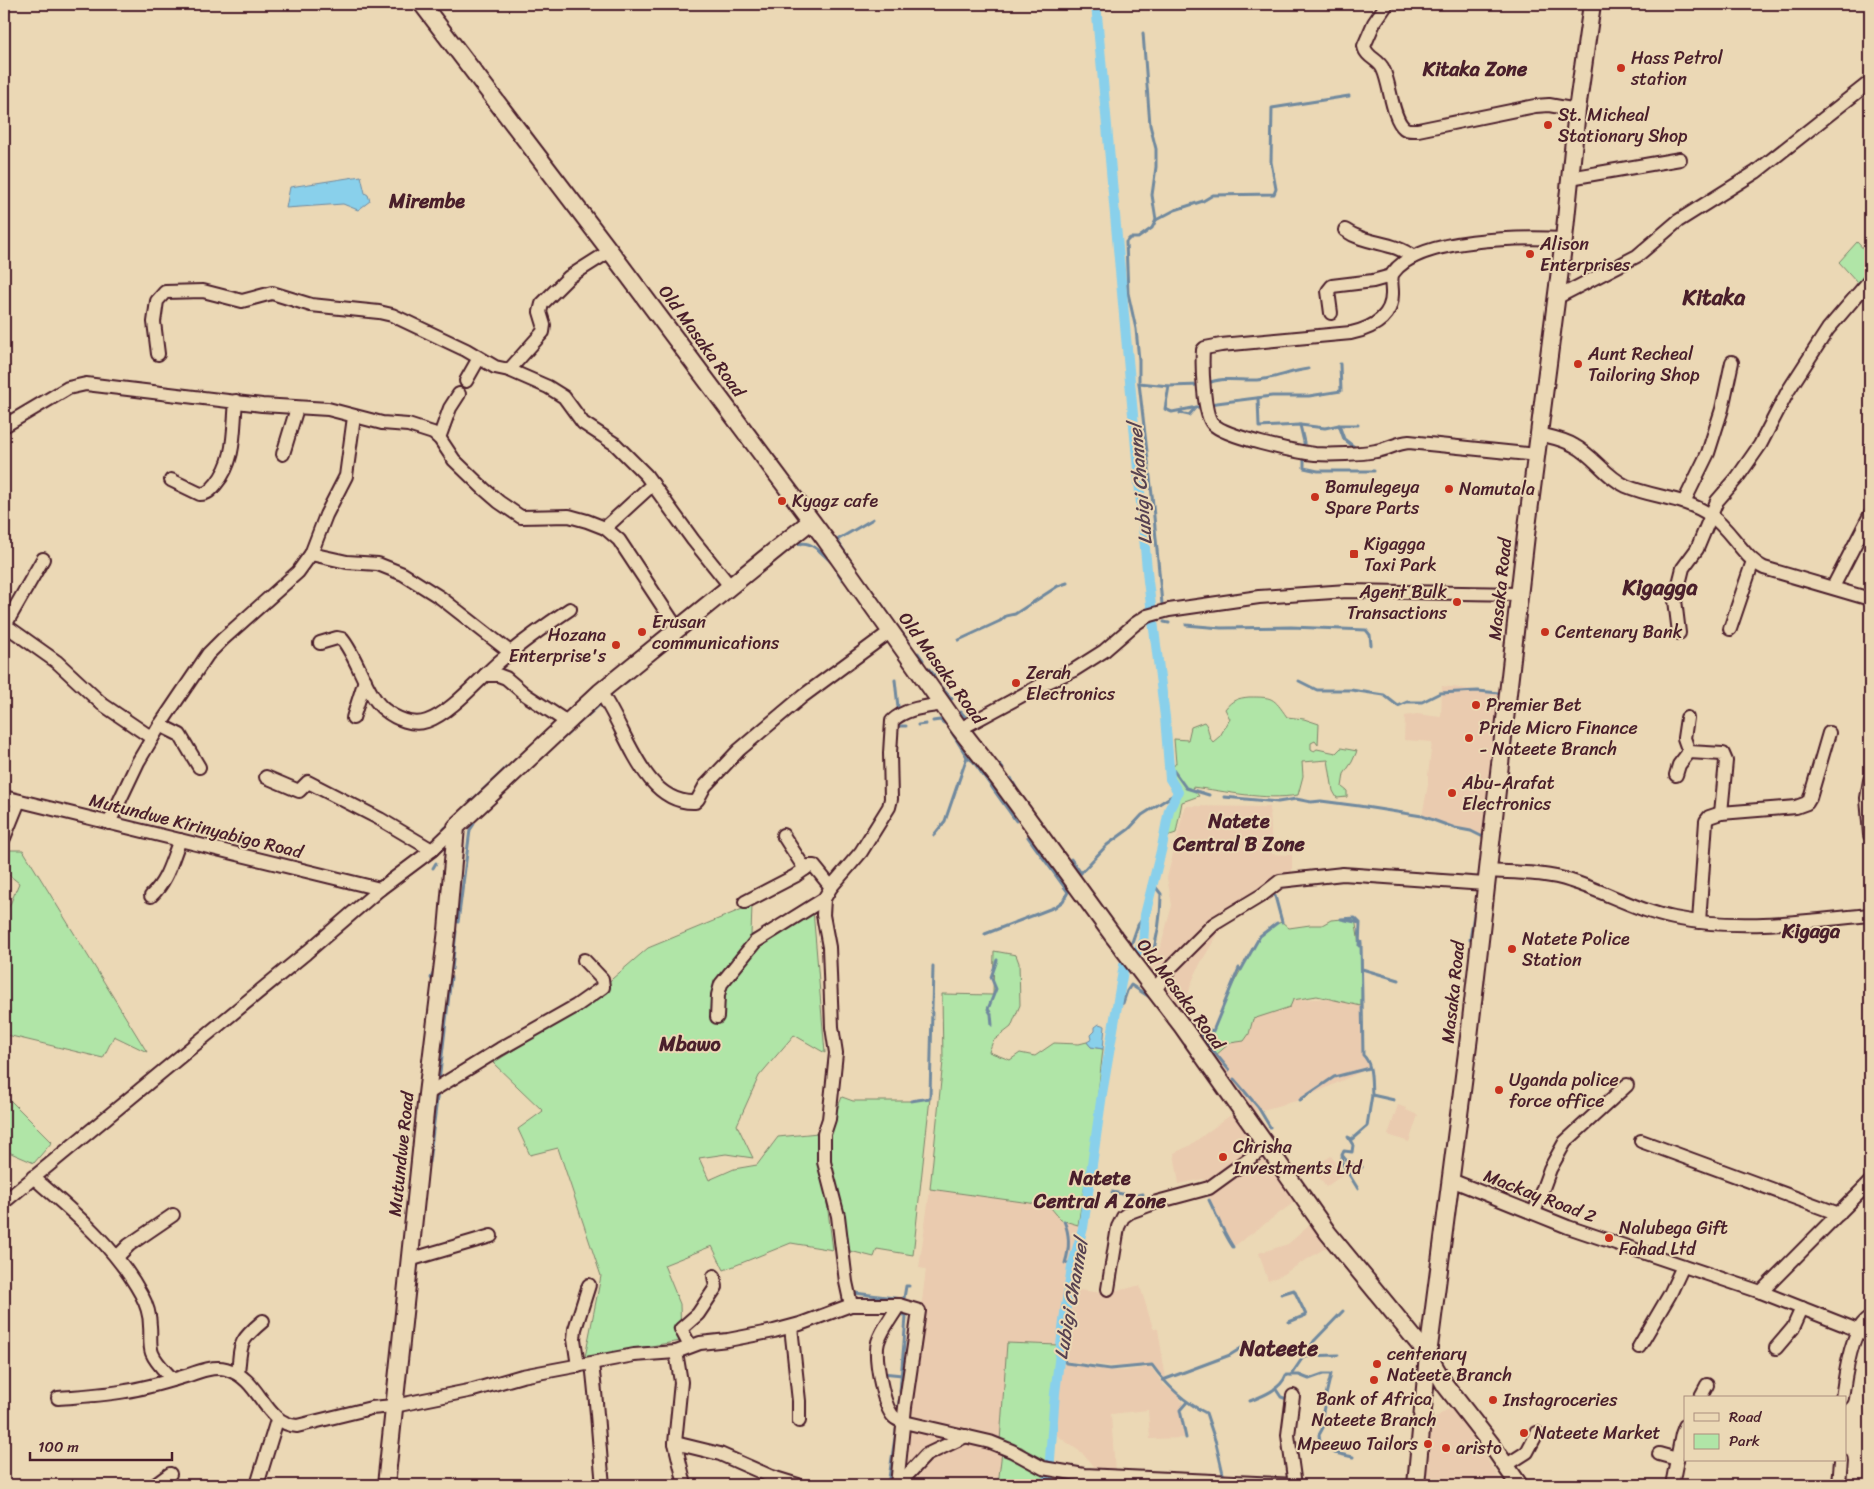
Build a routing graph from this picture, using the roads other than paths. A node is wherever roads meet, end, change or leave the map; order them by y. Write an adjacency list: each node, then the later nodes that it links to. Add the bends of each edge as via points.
1 (422, 4): 10 (main road, Old Masaka Road)
2 (1387, 4): 5 (street, via 1364,46 1366,53 1382,67 1398,117 1406,129 1418,130 1535,106)
3 (1592, 4): 5 (main road, Masaka Road)
4 (1870, 82): 14 (street, via 1756,172 1678,221 1637,256)
5 (1577, 110): 7 (main road, Masaka Road)
6 (1680, 159): 7 (street)
7 (1570, 178): 9 (main road, Masaka Road)
8 (1345, 230): 11 (street, via 1354,237 1397,248)
9 (1564, 239): 11 (street, via 1525,237 1439,248); 14 (main road, Masaka Road)
10 (610, 251): 19 (street, via 569,277 542,304 543,332); 35 (main road, Old Masaka Road)
11 (1413, 256): 12 (street)
12 (1392, 276): 15 (street, via 1332,286 1328,291); 29 (street, via 1390,311 1375,324 1361,330 1205,348 1204,400 1211,423 1257,442 1315,454 1376,451 1408,442)
13 (1870, 280): 33 (street, via 1828,329 1788,391 1760,445)
14 (1556, 298): 26 (main road, Masaka Road)
15 (1330, 313)
16 (158, 354): 17 (street, via 154,322 157,301 164,292 202,290 242,301 272,293 311,305 392,315)
17 (479, 358): 19 (street); 20 (street)
18 (1732, 362): 32 (street, via 1708,452)
19 (509, 370): 31 (street, via 564,397 583,423 619,448)
20 (466, 381)
21 (459, 394): 27 (street)
22 (236, 402): 23 (street); 25 (street, via 86,384 68,388); 30 (street, via 234,446 224,474 209,492 200,494)
23 (297, 408): 24 (street, via 328,409); 28 (street)
24 (354, 416): 27 (street, via 408,425 433,433); 37 (street, via 346,476)
25 (4, 426)
26 (1539, 434): 29 (main road, Masaka Road); 32 (street, via 1576,446 1628,487)
27 (438, 438): 36 (street, via 454,460 499,502 522,517 569,516)
28 (283, 454)
29 (1537, 455): 42 (main road, Masaka Road)
30 (171, 480)
31 (653, 484): 36 (street); 40 (street)
32 (1684, 502): 33 (street)
33 (1710, 515): 39 (street); 49 (street, via 1696,549 1683,568 1675,600)
34 (1870, 515): 41 (street)
35 (811, 522): 40 (main road); 48 (main road, Old Masaka Road)
36 (605, 528): 46 (street, via 619,540)
37 (311, 554): 51 (street, via 347,562 378,564 403,574 441,598); 59 (street, via 298,572 208,654)
38 (43, 559): 45 (street)
39 (1753, 561): 41 (street, via 1764,568); 47 (street)
40 (730, 586): 46 (main road)
41 (1833, 587): 43 (street)
42 (1519, 594): 60 (street, via 1347,591 1196,604 1152,614 1074,670); 78 (main road, Masaka Road)
43 (1870, 599)
44 (570, 609): 51 (street)
45 (4, 626): 62 (street, via 57,662 102,704)
46 (677, 628): 54 (main road)
47 (1730, 629)
48 (890, 631): 54 (street, via 803,696 739,750 705,786 695,802 667,795 650,780); 55 (main road, Old Masaka Road)
49 (1679, 632)
50 (320, 643): 53 (street, via 342,639)
51 (510, 652): 52 (street)
52 (485, 675): 53 (street, via 438,716 412,724 385,711); 58 (street, via 506,678)
53 (365, 680): 56 (street)
54 (600, 692): 58 (main road)
55 (943, 704): 60 (main road, Old Masaka Road); 79 (street, via 912,710 892,721 889,807 861,852)
56 (353, 718)
57 (1687, 718): 63 (street, via 1684,738)
58 (567, 722): 71 (main road)
59 (160, 724): 62 (street); 64 (street, via 180,735)
60 (960, 729): 87 (main road, Old Masaka Road)
61 (1829, 733): 69 (street, via 1806,803 1796,807)
62 (152, 738): 70 (street)
63 (1689, 752): 65 (street); 69 (street, via 1725,756)
64 (199, 767)
65 (1676, 776)
66 (266, 777): 76 (street, via 298,791 308,782)
67 (1870, 780): 73 (street, via 1867,798)
68 (9, 797): 70 (street, Mutundwe Kirinyabigo Road); 74 (street)
69 (1720, 813): 85 (street, via 1709,817 1704,827)
70 (109, 823): 75 (street, Mutundwe Kirinyabigo Road)
71 (456, 827): 76 (street); 90 (main road, Mutundwe Road)
72 (784, 835): 77 (street)
73 (1870, 835)
74 (4, 838)
75 (180, 840): 80 (street, Mutundwe Kirinyabigo Road); 81 (street, via 170,870 161,887)
76 (432, 850): 80 (street)
77 (805, 869): 79 (street, via 814,866); 83 (street)
78 (1487, 877): 85 (street, via 1560,878 1650,912); 87 (street, via 1343,874 1280,881 1214,924 1172,966); 94 (main road, Masaka Road)
79 (831, 887): 82 (street)
80 (380, 889): 93 (street)
81 (151, 896)
82 (824, 899): 88 (street, via 755,942 721,984); 108 (street, via 836,1053 829,1119 824,1134 824,1162 838,1216)
83 (745, 902)
84 (1870, 914): 85 (street, via 1764,925)
85 (1699, 922)
86 (584, 960): 90 (street, via 602,979 603,987)
87 (1155, 990): 92 (main road, Old Masaka Road)
88 (717, 1017)
89 (1627, 1085): 97 (street, via 1565,1142 1550,1169)
90 (427, 1094): 102 (main road, Mutundwe Road)
91 (1641, 1141): 98 (street)
92 (1267, 1146): 106 (street, via 1209,1188 1158,1202 1123,1217 1118,1227); 120 (main road, Old Masaka Road, via 1328,1232)
93 (33, 1177): 96 (street); 101 (street, via 74,1212)
94 (1451, 1180): 97 (street, Mackay Road 2); 120 (main road, Masaka Road)
95 (1870, 1182): 98 (street)
96 (4, 1202)
97 (1534, 1213): 103 (street, Mackay Road 2)
98 (1839, 1214): 107 (street)
99 (173, 1215): 101 (street, via 128,1245)
100 (491, 1236): 102 (street)
101 (117, 1257): 124 (street, via 147,1309 153,1355)
102 (409, 1260): 130 (main road, Mutundwe Road)
103 (1683, 1266): 107 (street, Mackay Road 2); 117 (street)
104 (714, 1276): 116 (street, via 716,1287 698,1314 681,1329)
105 (589, 1284): 122 (street, via 575,1329)
106 (1108, 1289)
107 (1761, 1292): 110 (street, Mackay Road 2)
108 (852, 1305): 109 (street); 113 (street)
109 (899, 1305): 132 (street, via 877,1344 878,1376 890,1411); 132 (street, via 919,1312)
110 (1802, 1308): 114 (street, Mackay Road 2); 118 (street, via 1793,1328)
111 (1870, 1318): 114 (street)
112 (263, 1321): 123 (street, via 241,1344)
113 (791, 1327): 116 (street); 133 (street)
114 (1858, 1330): 115 (street, Mackay Road 2); 128 (street)
115 (1870, 1335)
116 (690, 1346): 119 (street)
117 (1639, 1346)
118 (1776, 1348)
119 (676, 1352): 121 (street, via 634,1355); 137 (street, via 680,1382)
120 (1428, 1355): 141 (main road, Old Masaka Road); 151 (main road, Masaka Road)
121 (592, 1364): 122 (street); 146 (street)
122 (578, 1366): 130 (street)
123 (238, 1374): 124 (street, via 224,1368); 131 (street, via 253,1386)
124 (173, 1380): 129 (street, via 128,1391)
125 (1707, 1384): 127 (street)
126 (1293, 1396): 150 (street, via 1288,1435)
127 (1701, 1396)
128 (1842, 1396)
129 (58, 1398)
130 (394, 1406): 131 (street, via 371,1408 297,1426 288,1426); 145 (main road, Mutundwe Road)
131 (277, 1420): 144 (street)
132 (899, 1420): 136 (street); 149 (street)
133 (800, 1421)
134 (1684, 1430): 139 (street)
135 (1537, 1432): 141 (street, via 1527,1452)
136 (966, 1436): 149 (street, via 926,1455); 150 (street, via 990,1442 1043,1468 1057,1471)
137 (675, 1442): 147 (street); 148 (street, via 720,1454)
138 (1659, 1454): 139 (street)
139 (1677, 1459): 153 (street)
140 (1841, 1462): 154 (street)
141 (1505, 1466): 152 (main road, Old Masaka Road)
142 (170, 1474): 143 (street)
143 (155, 1485)
144 (258, 1485)
145 (386, 1485)
146 (603, 1485)
147 (685, 1485)
148 (798, 1485)
149 (897, 1485)
150 (1296, 1485)
151 (1416, 1485)
152 (1519, 1485)
153 (1672, 1485)
154 (1839, 1485)

